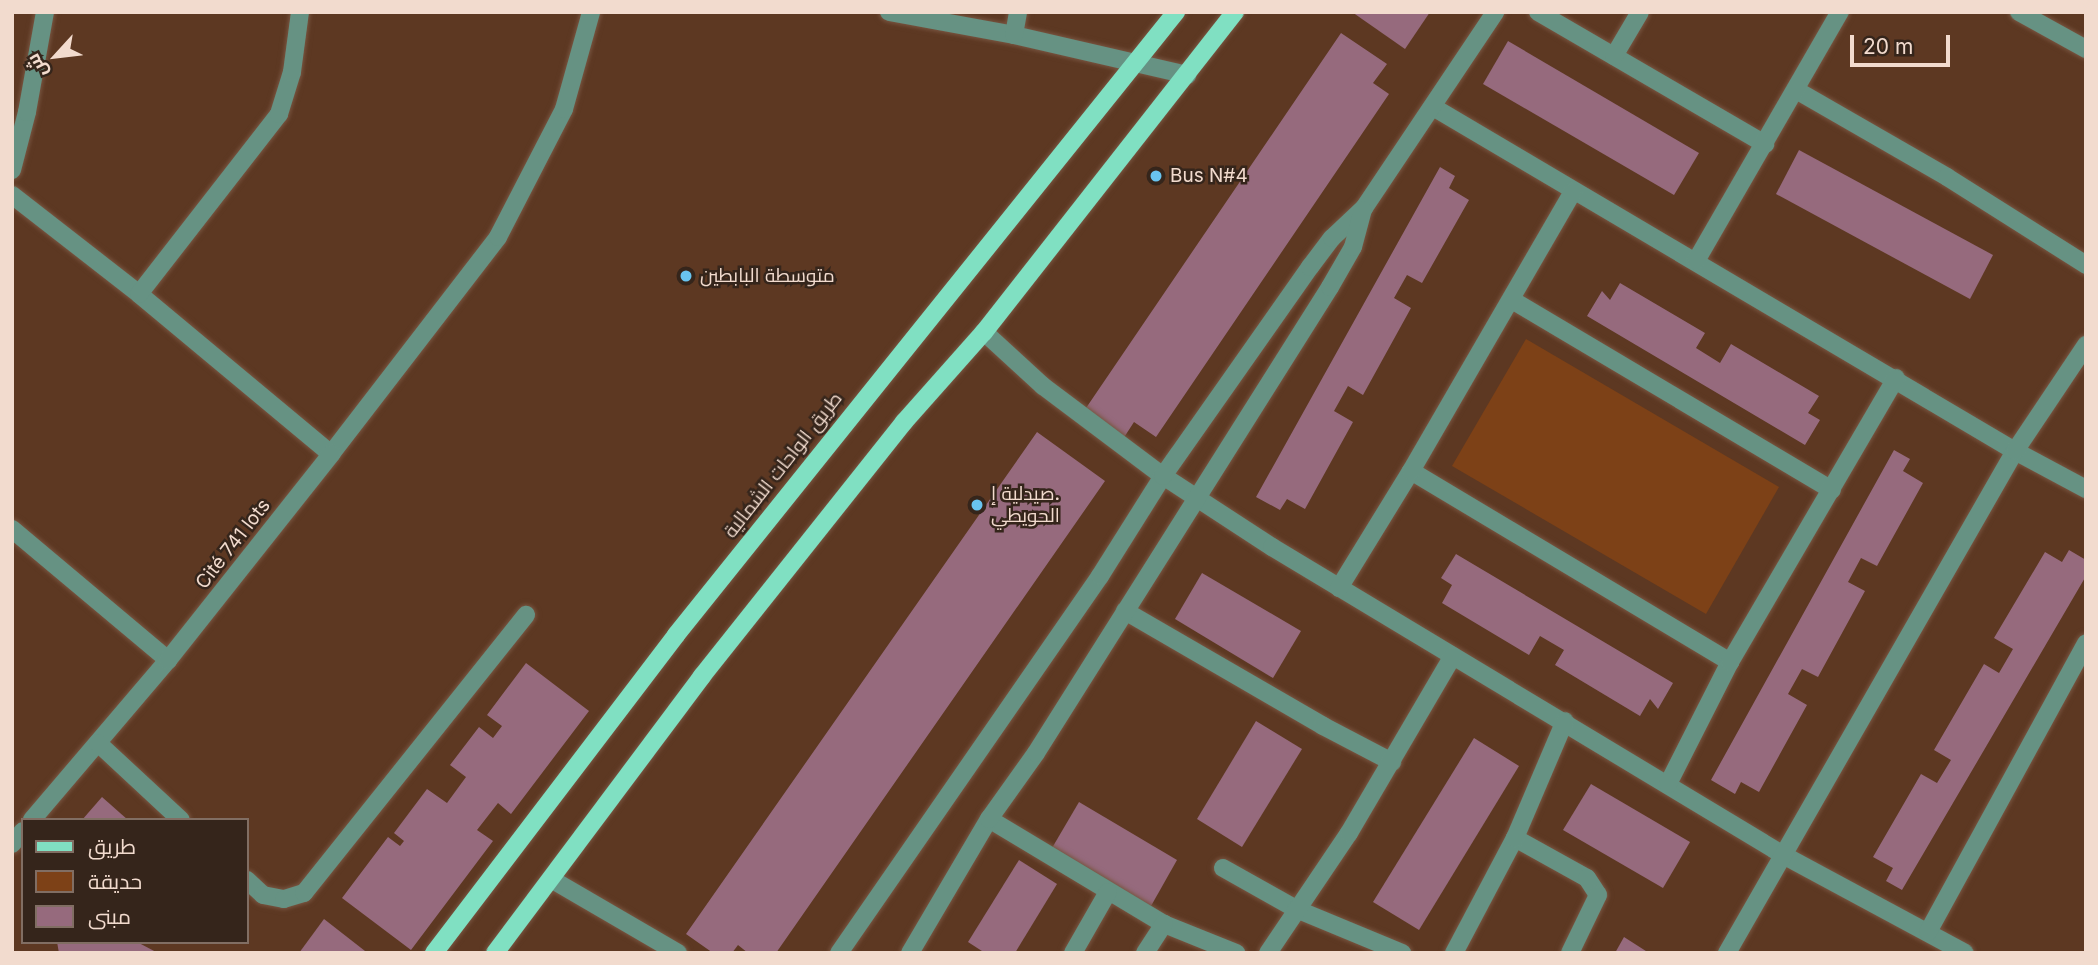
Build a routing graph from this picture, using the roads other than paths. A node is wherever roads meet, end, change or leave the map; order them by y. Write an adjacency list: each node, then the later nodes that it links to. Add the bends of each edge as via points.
1 (45, 12): 21 (street)
2 (300, 12): 27 (street, via 292,72 279,114)
3 (591, 12): 33 (street, Cité 741 lots, via 564,109 498,237)
4 (889, 12): 13 (street)
5 (1018, 12): 13 (street)
6 (1176, 12): 16 (main road, طريق الواحات الشمالية)
7 (1235, 12): 17 (main road)
8 (1495, 12): 19 (street)
9 (1538, 12): 15 (street)
10 (1640, 12): 15 (street)
11 (1840, 12): 18 (street)
12 (2019, 12): 14 (street)
13 (1014, 35): 16 (street)
14 (2086, 49)
15 (1614, 56): 20 (street)
16 (1137, 61): 17 (street); 64 (main road, طريق الواحات الشمالية, via 676,635)
17 (1187, 75): 29 (main road)
18 (1796, 90): 20 (street); 26 (street, via 1947,177)
19 (1433, 107): 22 (street); 24 (street)
20 (1765, 144): 25 (street)
21 (12, 170)
22 (1573, 191): 25 (street); 28 (street)
23 (12, 195): 27 (street)
24 (1364, 208): 35 (street, via 1310,267); 38 (street, via 1353,247 1330,287)
25 (1696, 261): 31 (street)
26 (2086, 265)
27 (139, 293): 33 (street)
28 (1512, 300): 34 (street); 37 (street)
29 (984, 332): 35 (street, via 1043,386); 57 (main road, via 904,422 790,564)
30 (2086, 345): 32 (street)
31 (1896, 379): 32 (street); 37 (street)
32 (2015, 451): 36 (street); 55 (street)
33 (331, 454): 45 (street, Cité 741 lots)
34 (1411, 471): 40 (street); 46 (street)
35 (1163, 476): 38 (street); 67 (street, via 1100,576)
36 (2086, 489)
37 (1832, 490): 46 (street)
38 (1195, 498): 40 (street); 41 (street)
39 (12, 529): 45 (street)
40 (1339, 588): 44 (street)
41 (1125, 611): 49 (street); 53 (street)
42 (527, 615): 58 (street, via 304,893 284,899 263,894)
43 (2086, 643): 62 (street)
44 (1453, 656): 47 (street); 49 (street)
45 (168, 660): 48 (street, Cité 741 lots)
46 (1730, 662): 50 (street)
47 (1565, 722): 50 (street); 54 (street)
48 (98, 743): 51 (street, Cité 741 lots); 52 (street)
49 (1392, 762): 60 (street)
50 (1668, 785): 55 (street)
51 (34, 818)
52 (179, 818)
53 (989, 819): 59 (street); 63 (street)
54 (1515, 838): 73 (street); 74 (street, via 1587,878 1598,895)
55 (1786, 856): 62 (street); 75 (street)
56 (1223, 868): 60 (street)
57 (551, 879): 65 (main road); 66 (street)
58 (248, 881)
59 (1108, 892): 61 (street); 68 (street)
60 (1296, 909): 71 (street); 72 (street)
61 (1164, 924): 69 (street); 70 (street)
62 (1928, 932): 76 (street)
63 (915, 951)
64 (434, 953)
65 (495, 953)
66 (678, 953)
67 (839, 953)
68 (1073, 953)
69 (1145, 953)
70 (1236, 953)
71 (1268, 953)
72 (1402, 953)
73 (1454, 953)
74 (1570, 953)
75 (1727, 953)
76 (1965, 953)

